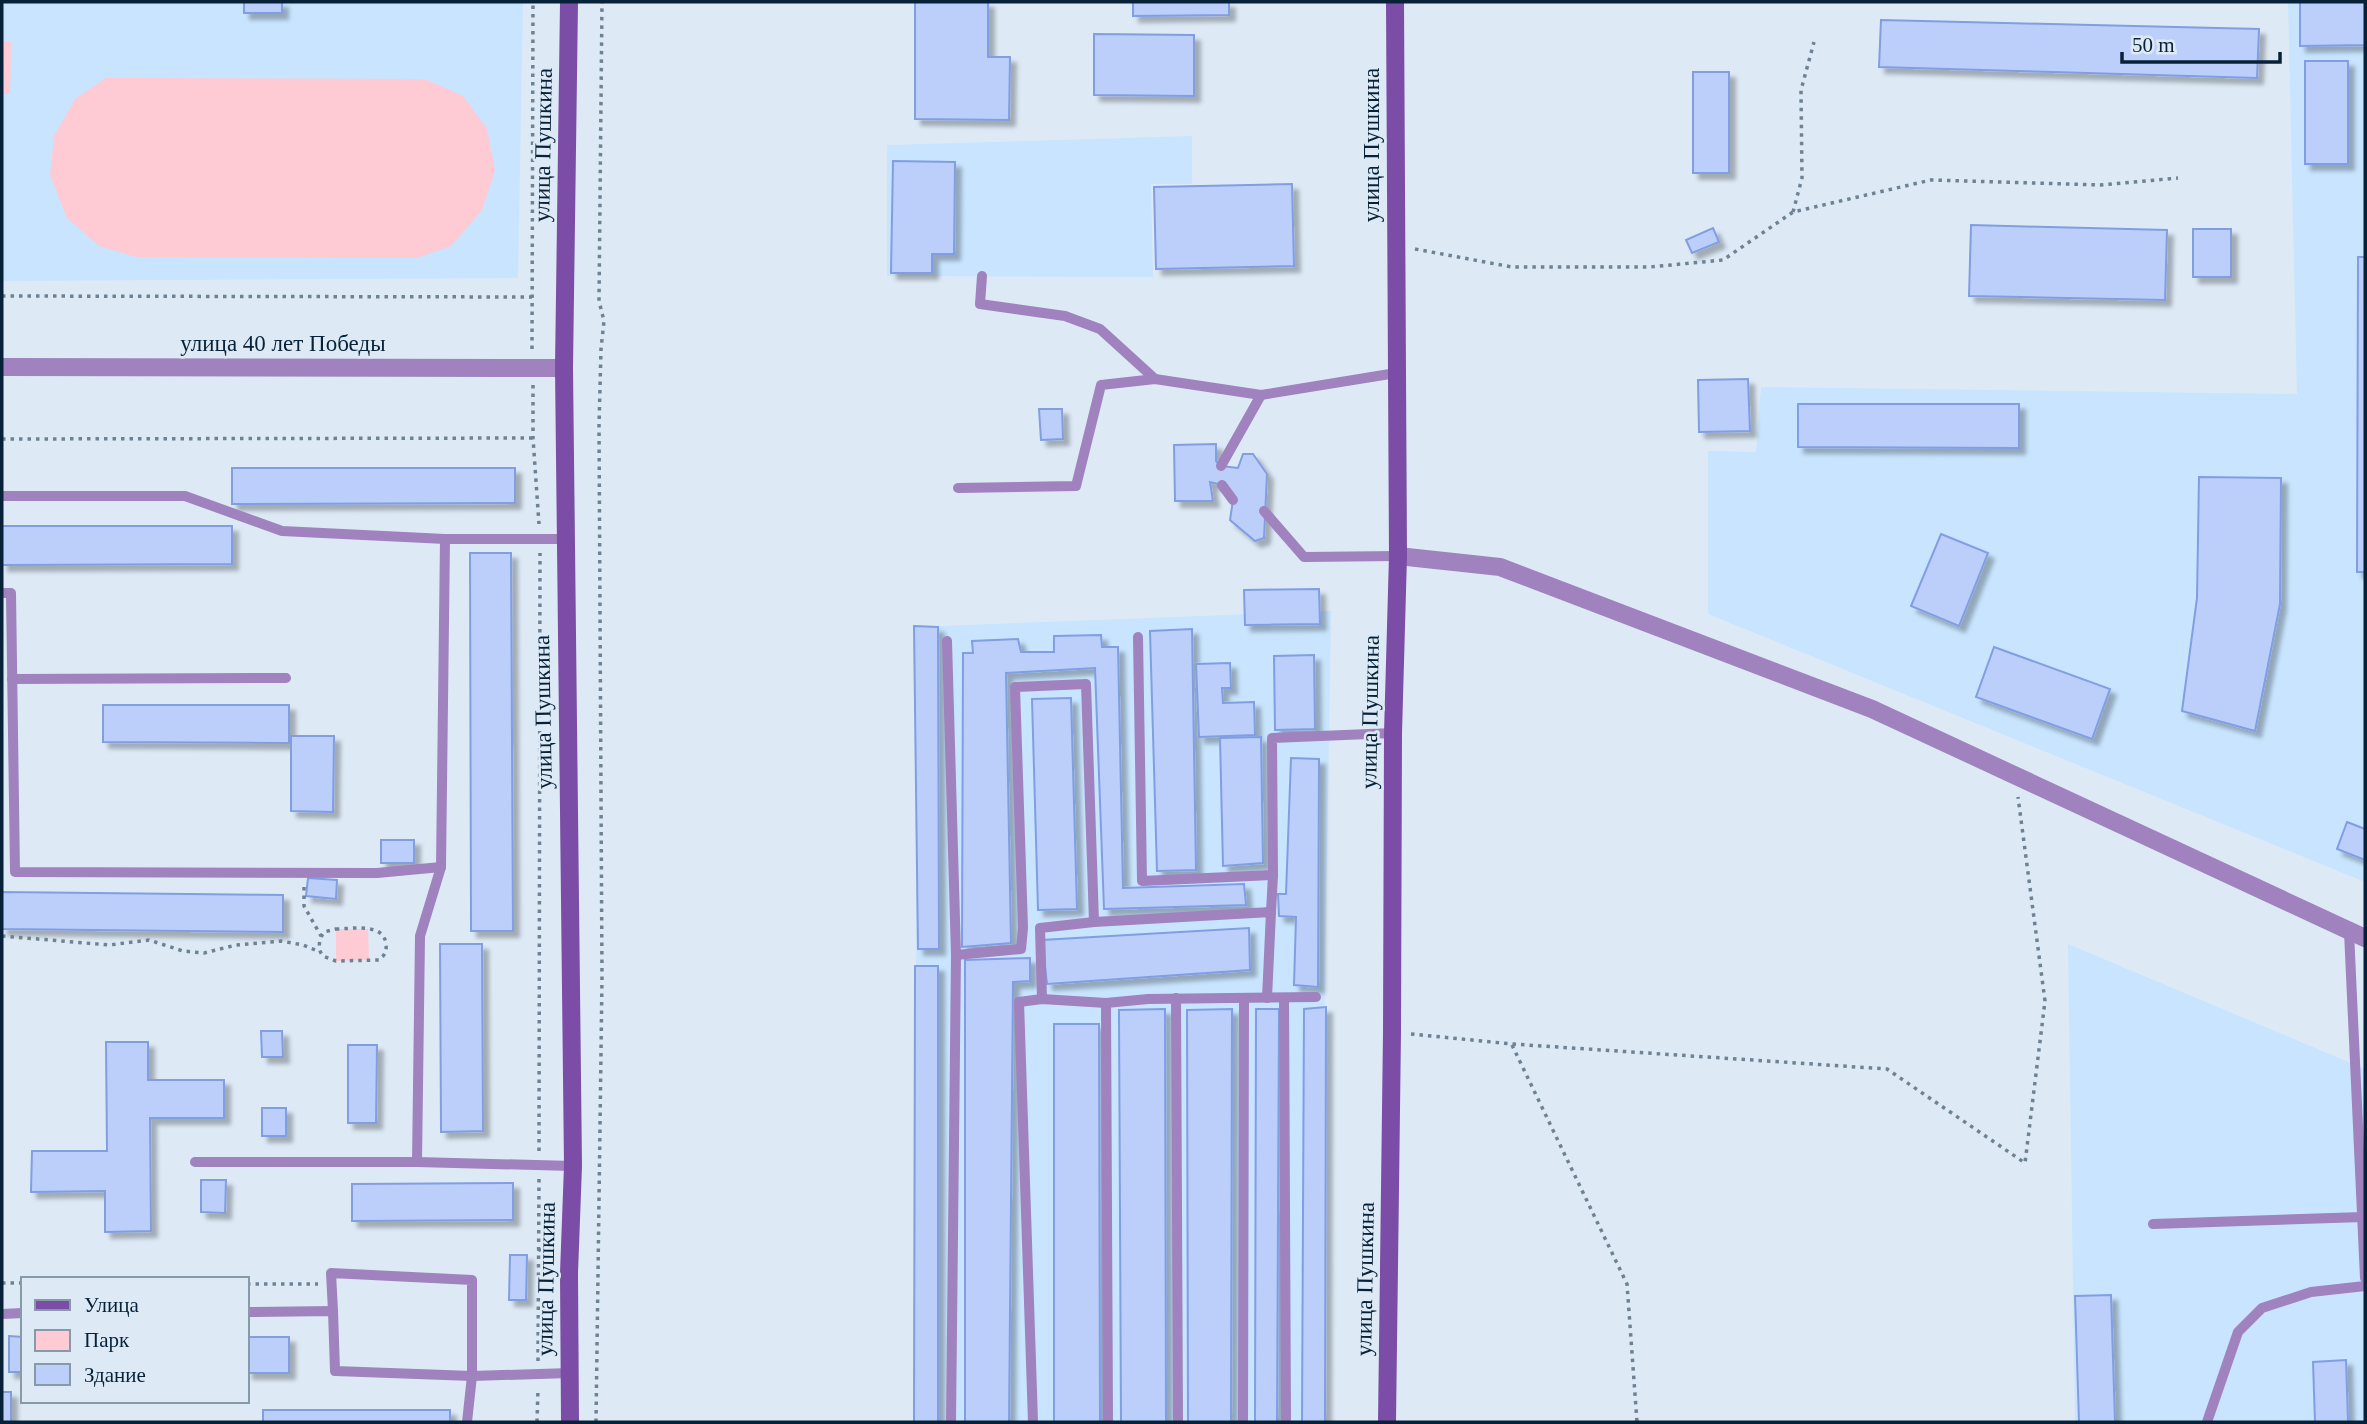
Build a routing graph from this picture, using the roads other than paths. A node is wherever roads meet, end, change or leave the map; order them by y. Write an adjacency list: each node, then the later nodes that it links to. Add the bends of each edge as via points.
1 (569, 2): 5 (street, улица Пушкина)
2 (1395, 2): 6 (street, улица Пушкина)
3 (982, 276): 7 (lane, via 980,304 1065,316 1100,329)
4 (2, 367): 5 (street, улица 40 лет Победы)
5 (564, 368): 16 (street, улица Пушкина)
6 (1395, 373): 8 (lane); 17 (street, улица Пушкина)
7 (1155, 379): 8 (lane); 11 (lane, via 1101,386 1076,486)
8 (1261, 395): 9 (lane)
9 (1221, 466)
10 (1222, 485): 13 (lane)
11 (957, 488)
12 (2, 496): 15 (lane, via 185,496 282,531)
13 (1233, 500)
14 (1264, 511): 17 (lane, via 1304,557)
15 (445, 539): 16 (lane); 24 (lane)
16 (566, 539): 41 (street, улица Пушкина)
17 (1398, 555): 23 (street, улица Пушкина); 30 (street, via 1500,567 1872,709)
18 (2, 593): 22 (lane, via 11,593)
19 (1139, 637): 25 (lane, via 1142,881)
20 (947, 641): 31 (lane)
21 (286, 678): 22 (lane)
22 (12, 679): 24 (lane, via 15,872 377,873)
23 (1393, 733): 25 (lane, via 1272,738); 60 (street, улица Пушкина)
24 (441, 867): 40 (lane, via 420,936)
25 (1273, 875): 26 (lane)
26 (1271, 912): 27 (lane); 35 (lane)
27 (1094, 922): 28 (lane, via 1086,684 1015,687); 29 (lane)
28 (1023, 928): 29 (lane); 31 (lane, via 1021,949)
29 (1040, 928): 37 (lane)
30 (2357, 935): 42 (lane)
31 (956, 956): 54 (lane)
32 (1316, 997): 36 (lane)
33 (1176, 998): 34 (lane); 38 (lane); 57 (lane)
34 (1244, 998): 35 (lane); 58 (lane)
35 (1267, 998): 36 (lane)
36 (1284, 998): 59 (lane)
37 (1042, 999): 38 (lane); 55 (lane, via 1019,1002)
38 (1106, 1003): 56 (lane)
39 (195, 1162): 40 (lane)
40 (417, 1162): 41 (lane)
41 (573, 1166): 50 (street, улица Пушкина)
42 (2363, 1217): 43 (lane); 44 (lane)
43 (2153, 1224)
44 (2365, 1278)
45 (2365, 1286): 61 (lane, via 2311,1293 2262,1308 2238,1332)
46 (333, 1311): 47 (lane); 51 (lane, via 335,1371); 51 (lane, via 331,1273 472,1280)
47 (248, 1312)
48 (21, 1313): 49 (lane)
49 (2, 1314)
50 (570, 1373): 51 (lane); 53 (street, улица Пушкина)
51 (472, 1376): 52 (lane)
52 (467, 1422)
53 (570, 1422)
54 (951, 1422)
55 (1033, 1422)
56 (1108, 1422)
57 (1178, 1422)
58 (1243, 1422)
59 (1286, 1422)
60 (1387, 1422)
61 (2207, 1422)

